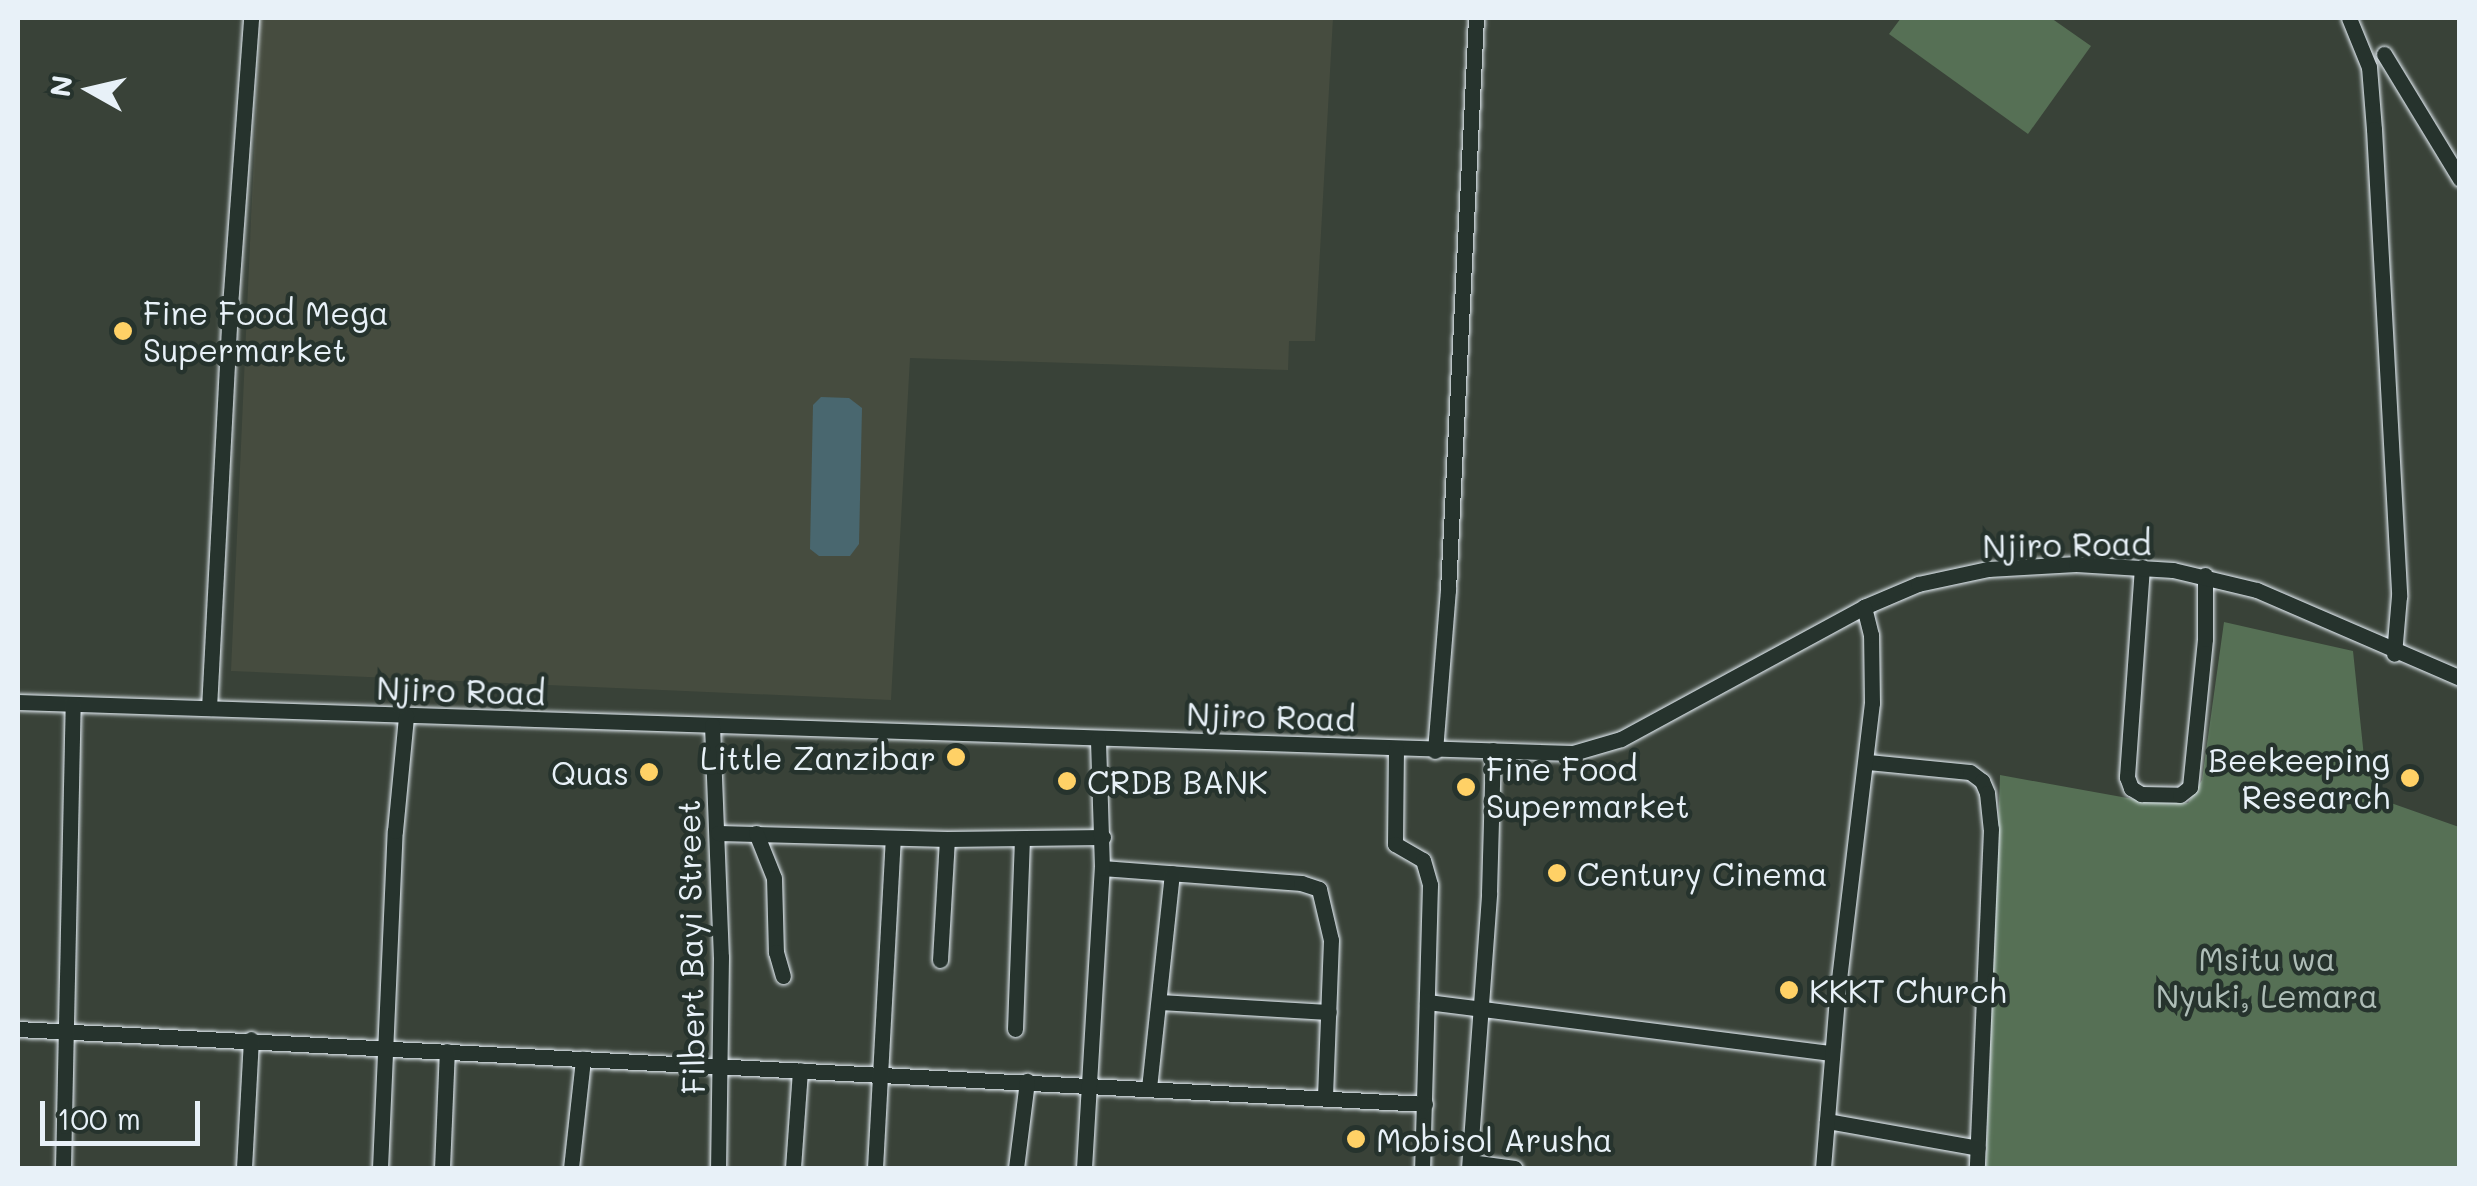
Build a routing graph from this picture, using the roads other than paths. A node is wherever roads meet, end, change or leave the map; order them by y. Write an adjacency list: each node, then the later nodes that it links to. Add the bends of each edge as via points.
1 (251, 18): 13 (street)
2 (1476, 18): 19 (street)
3 (2349, 18): 9 (street, via 2370,67 2399,596)
4 (2384, 54): 5 (street)
5 (2460, 179)
6 (2142, 567): 7 (street, Njiro Road); 7 (street, via 2127,777 2141,794 2180,795 2190,786); 8 (street, Njiro Road, via 1988,569 1918,584)
7 (2205, 575): 9 (street, Njiro Road, via 2256,590)
8 (1864, 608): 18 (street, Njiro Road, via 1605,745 1573,753); 20 (street, via 1874,676)
9 (2394, 654): 10 (street, Njiro Road)
10 (2460, 678)
11 (18, 702): 12 (street, Njiro Road)
12 (73, 704): 13 (street, Njiro Road); 36 (street)
13 (209, 708): 14 (street, Njiro Road)
14 (406, 716): 15 (street, Njiro Road); 39 (street)
15 (712, 725): 16 (street, Njiro Road); 21 (street, Filbert Bayi Street)
16 (1098, 738): 17 (street, Njiro Road); 23 (street)
17 (1396, 748): 19 (street, Njiro Road); 32 (street, via 1395,844 1423,860 1430,884)
18 (1493, 750): 19 (street, Njiro Road); 33 (street)
19 (1435, 751)
20 (1868, 762): 41 (street); 52 (street, via 1970,772 1988,793)
21 (718, 833): 22 (street); 43 (street, Filbert Bayi Street)
22 (756, 833): 24 (street); 30 (street, via 774,878)
23 (1103, 836): 26 (street); 27 (street)
24 (892, 838): 25 (street); 45 (street)
25 (947, 839): 26 (street); 29 (street)
26 (1022, 840): 37 (street)
27 (1102, 868): 28 (street); 47 (street)
28 (1172, 873): 31 (street); 34 (street, via 1319,889 1331,940)
29 (940, 960)
30 (783, 976)
31 (1159, 1002): 34 (street); 48 (street)
32 (1428, 1002): 33 (street); 50 (street)
33 (1480, 1010): 41 (street); 53 (street)
34 (1329, 1012): 49 (street)
35 (18, 1029): 36 (street)
36 (68, 1029): 38 (street); 54 (street)
37 (1015, 1029)
38 (251, 1039): 39 (street); 55 (street)
39 (384, 1046): 40 (street); 56 (street)
40 (447, 1051): 42 (street); 57 (street)
41 (1832, 1053): 51 (street)
42 (583, 1059): 43 (street); 58 (street)
43 (720, 1064): 44 (street); 59 (street, Filbert Bayi Street)
44 (800, 1070): 45 (street); 60 (street)
45 (881, 1074): 46 (street); 61 (street)
46 (1027, 1082): 47 (street); 62 (street)
47 (1090, 1084): 48 (street); 63 (street)
48 (1149, 1088): 49 (street)
49 (1325, 1097): 50 (street)
50 (1425, 1104): 64 (street)
51 (1827, 1122): 52 (street); 66 (street)
52 (1978, 1148): 67 (street)
53 (1470, 1165): 65 (street)
54 (63, 1168)
55 (244, 1168)
56 (380, 1168)
57 (442, 1168)
58 (571, 1168)
59 (718, 1168)
60 (792, 1168)
61 (875, 1168)
62 (1016, 1168)
63 (1084, 1168)
64 (1422, 1168)
65 (1515, 1168)
66 (1823, 1168)
67 (1977, 1168)

